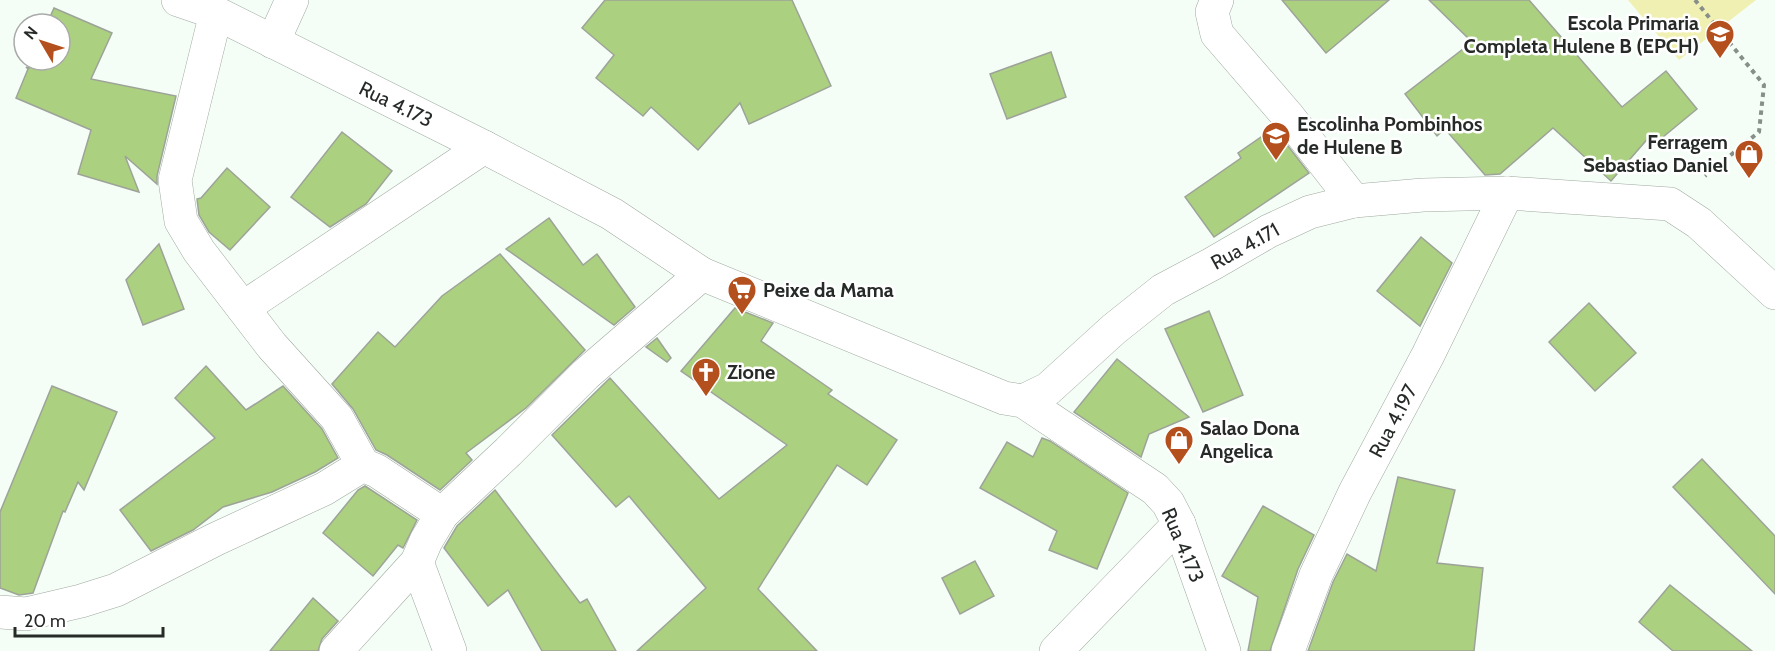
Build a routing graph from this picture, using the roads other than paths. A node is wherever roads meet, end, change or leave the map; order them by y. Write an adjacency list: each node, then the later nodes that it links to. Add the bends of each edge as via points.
1 (178, 0): 4 (street, Rua 4.173)
2 (292, 0): 5 (street)
3 (1217, 0): 8 (street, via 1212,12 1217,34)
4 (216, 13): 5 (street, Rua 4.173); 11 (street, via 175,180 181,221)
5 (273, 42): 6 (street, Rua 4.173)
6 (484, 147): 9 (street, Rua 4.173, via 612,214); 11 (street)
7 (1507, 193): 8 (street, Rua 4.171); 10 (street, Rua 4.171, via 1670,204 1699,223); 22 (street, Rua 4.197, via 1428,356 1355,492 1316,575)
8 (1354, 201): 12 (street, Rua 4.171, via 1310,212 1269,231 1163,290 1048,389)
9 (702, 274): 12 (street, Rua 4.173, via 1004,398); 14 (street, via 586,374)
10 (1775, 293)
11 (243, 308): 13 (street, via 337,418)
12 (1023, 401): 15 (street, Rua 4.173, via 1155,489)
13 (363, 465): 14 (street); 17 (street, via 324,489 116,590 26,614)
14 (442, 514): 16 (street)
15 (1179, 524): 20 (street); 21 (street, Rua 4.173)
16 (417, 562): 18 (street); 19 (street)
17 (0, 612)
18 (336, 651)
19 (450, 651)
20 (1056, 651)
21 (1224, 651)
22 (1288, 651)

